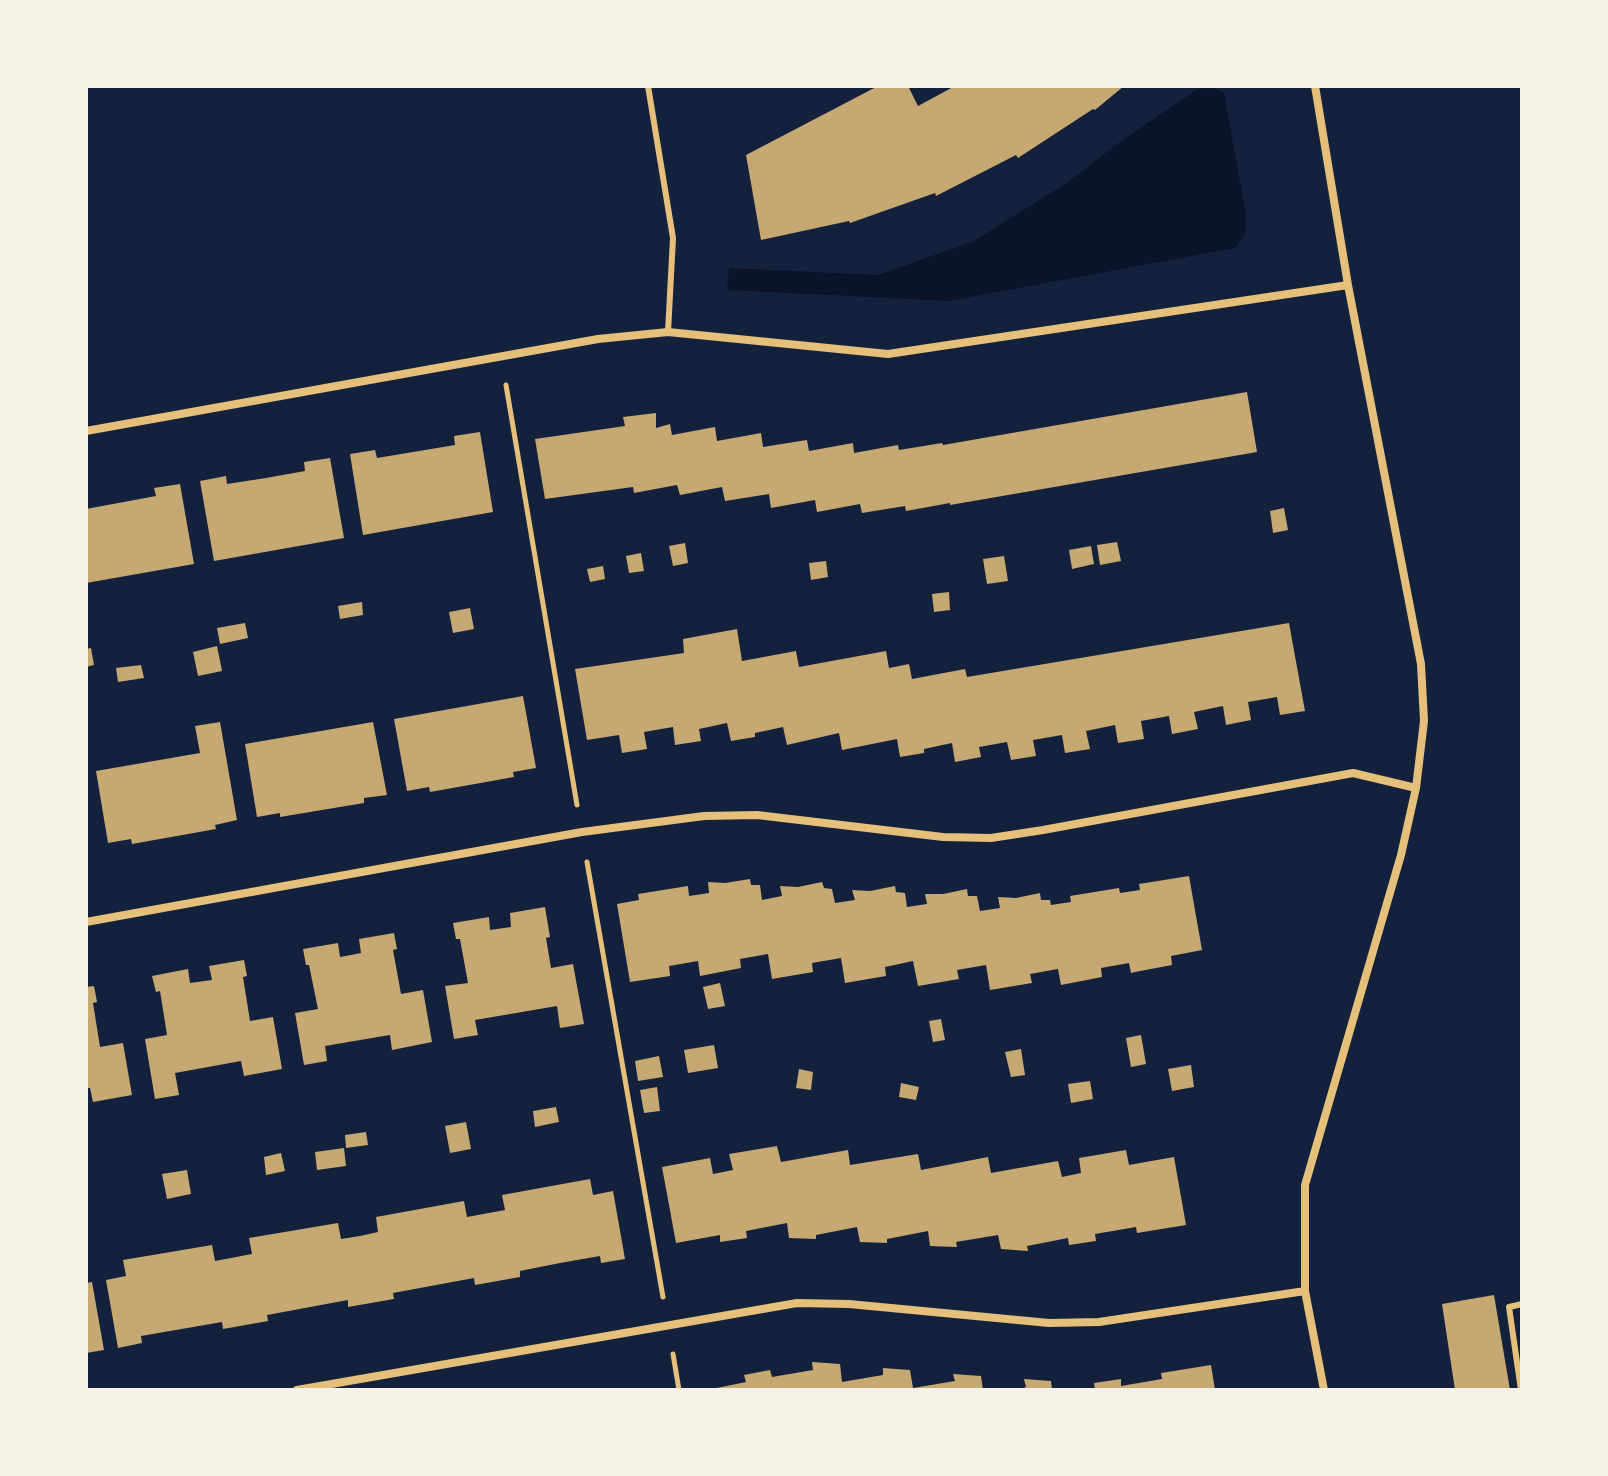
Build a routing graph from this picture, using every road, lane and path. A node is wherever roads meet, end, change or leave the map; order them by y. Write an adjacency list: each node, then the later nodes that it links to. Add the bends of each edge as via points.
1 (648, 86): 4 (lane, via 673,238)
2 (1315, 86): 3 (street)
3 (1348, 285): 4 (street, via 888,354); 7 (street, via 1421,664 1424,721)
4 (668, 332): 5 (street)
5 (501, 356): 6 (street); 8 (path)
6 (86, 431)
7 (1416, 788): 8 (street, via 1353,773 991,838 757,815 692,817); 10 (street, via 1305,1185)
8 (582, 832): 9 (street); 12 (path)
9 (86, 922)
10 (1305, 1291): 12 (street, via 1099,1322 1049,1323 797,1303); 15 (street)
11 (1522, 1304): 16 (lane, via 1509,1307)
12 (668, 1325): 13 (street); 14 (path)
13 (297, 1390)
14 (679, 1390)
15 (1324, 1390)
16 (1521, 1390)

